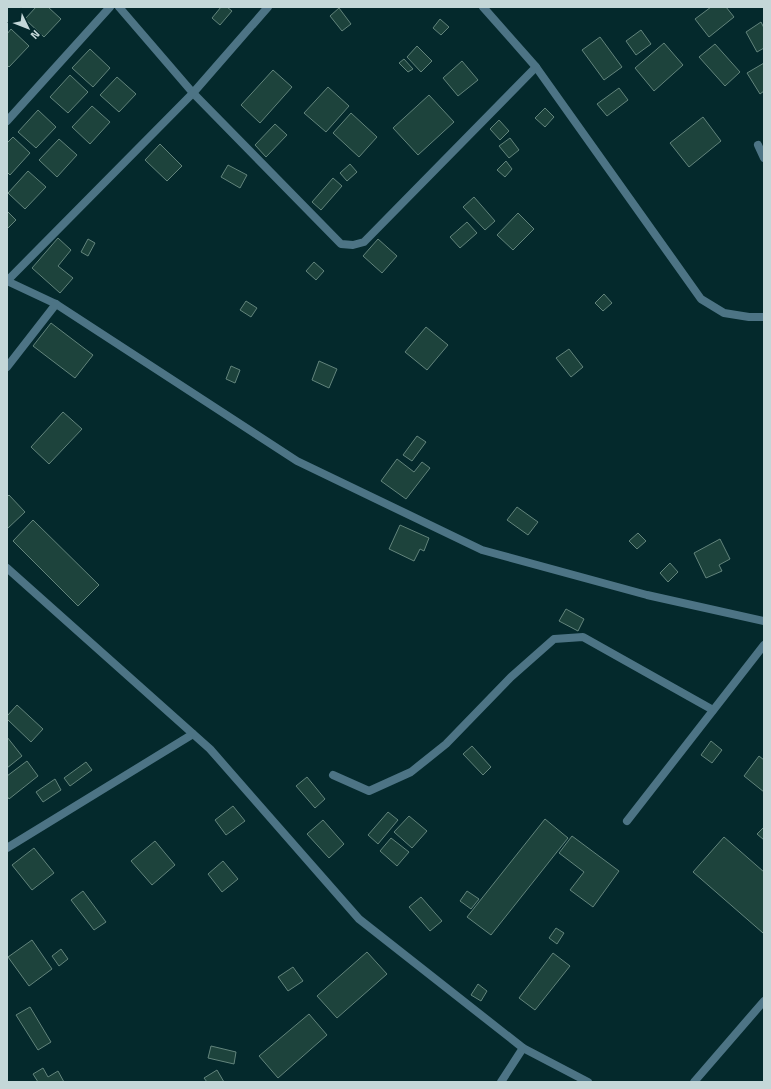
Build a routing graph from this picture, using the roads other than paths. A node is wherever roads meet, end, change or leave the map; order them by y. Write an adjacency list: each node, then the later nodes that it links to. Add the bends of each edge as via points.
1 (110, 7): 7 (street)
2 (119, 7): 6 (street)
3 (268, 7): 6 (street)
4 (483, 7): 5 (street)
5 (536, 67): 6 (street, via 364,242 353,245 341,244); 12 (street, via 701,299 724,313)
6 (193, 93): 10 (street)
7 (7, 121)
8 (758, 145): 9 (street)
9 (764, 158)
10 (7, 281): 11 (street)
11 (56, 304): 13 (street); 15 (street, via 297,461 482,550 647,595)
12 (764, 317)
13 (7, 367)
14 (8, 572): 18 (street)
15 (764, 621)
16 (764, 645): 17 (street)
17 (714, 710): 19 (street, via 583,637 554,639 511,677 446,744 411,772 368,791); 20 (street)
18 (193, 734): 21 (street); 23 (street, via 210,749 359,919)
19 (333, 775)
20 (627, 821)
21 (7, 848)
22 (764, 1001): 26 (street)
23 (523, 1048): 24 (street); 25 (street)
24 (501, 1082)
25 (588, 1082)
26 (694, 1082)

